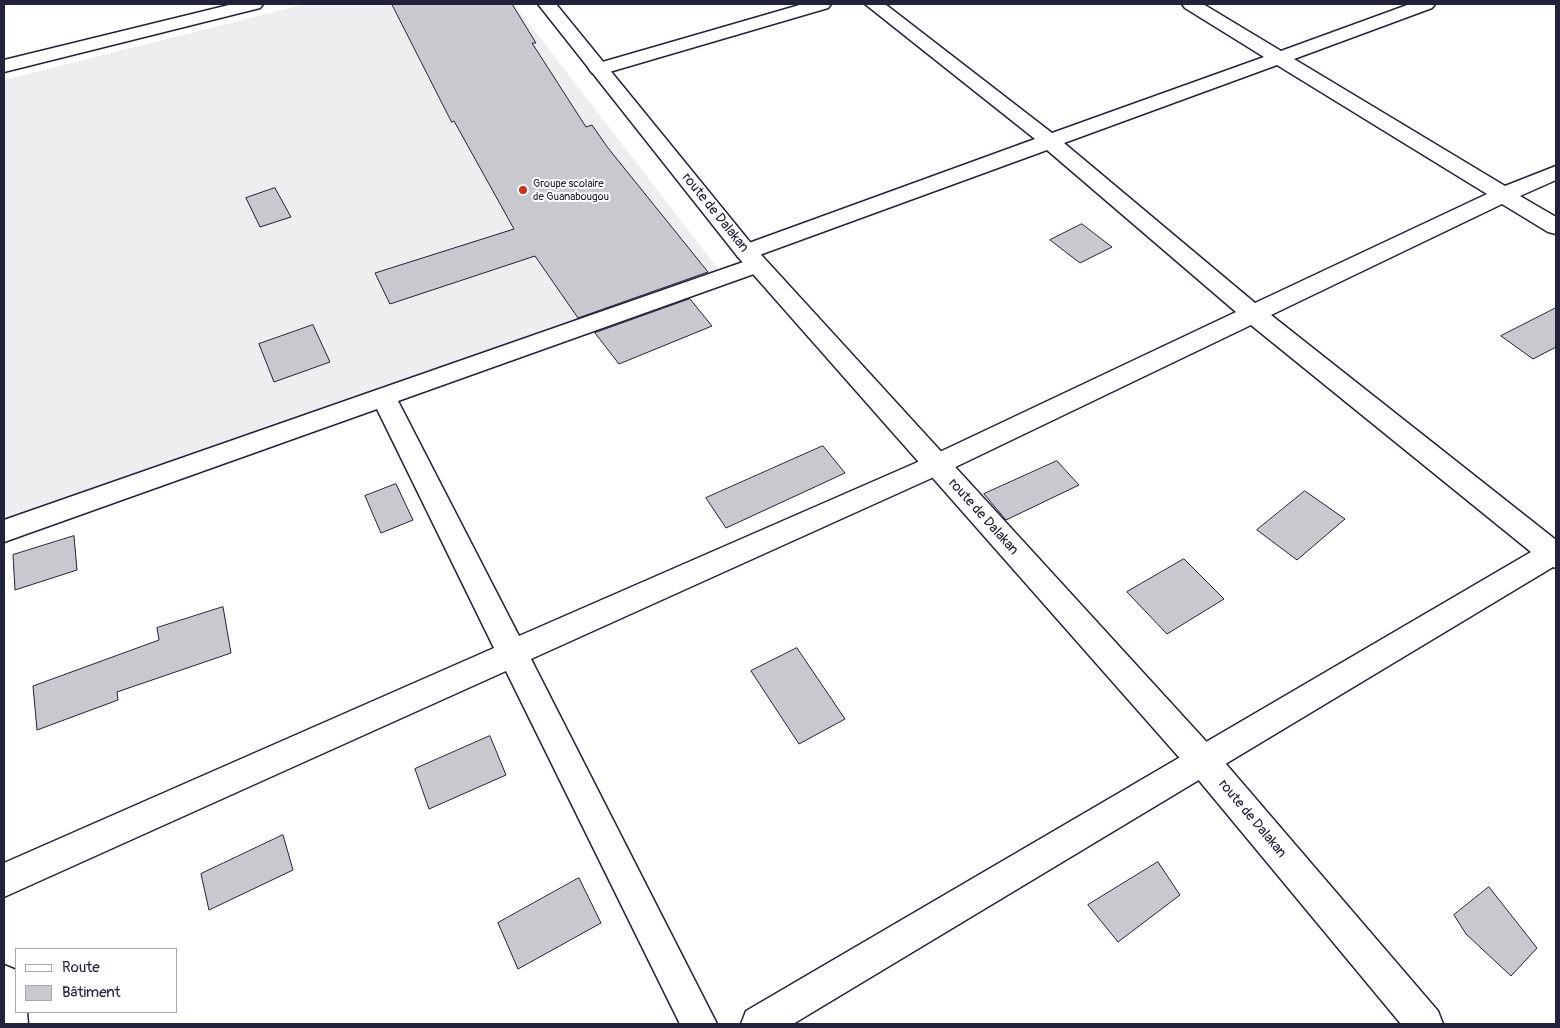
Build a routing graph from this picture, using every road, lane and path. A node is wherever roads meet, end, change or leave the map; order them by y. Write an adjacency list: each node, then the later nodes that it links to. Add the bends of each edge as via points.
1 (254, 4): 7 (street)
2 (547, 4): 10 (street, route de Dalakan)
3 (822, 4): 10 (street)
4 (874, 4): 11 (street)
5 (1191, 4): 8 (street)
6 (1426, 4): 8 (street)
7 (209, 9): 9 (street)
8 (1276, 57): 11 (street); 13 (street)
9 (4, 66)
10 (599, 69): 15 (street, route de Dalakan)
11 (1048, 140): 15 (street); 16 (street)
12 (1556, 172): 13 (street)
13 (1503, 195): 14 (street); 16 (street)
14 (1556, 227)
15 (752, 258): 17 (street); 18 (street, route de Dalakan)
16 (1253, 314): 18 (street); 20 (street)
17 (384, 398): 19 (street); 21 (street)
18 (936, 465): 21 (street); 22 (street, route de Dalakan)
19 (4, 531)
20 (1555, 554): 22 (street)
21 (513, 655): 23 (street); 26 (street)
22 (1203, 761): 27 (street); 28 (street, route de Dalakan)
23 (4, 880)
24 (4, 983): 25 (street)
25 (10, 1024)
26 (699, 1024)
27 (759, 1024)
28 (1425, 1024)

